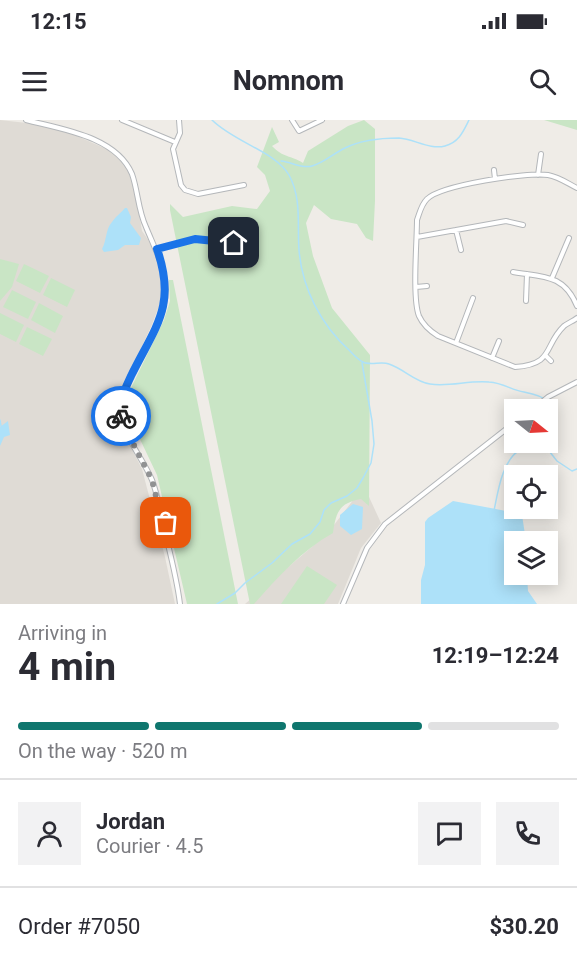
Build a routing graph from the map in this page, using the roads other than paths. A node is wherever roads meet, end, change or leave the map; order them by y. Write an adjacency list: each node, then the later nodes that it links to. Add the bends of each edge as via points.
1 (26, 120): 6 (street)
2 (122, 120): 7 (street)
3 (179, 120): 7 (street)
4 (292, 120): 5 (street, via 299,131)
5 (322, 120)
6 (37, 121): 19 (street, via 94,140 124,162)
7 (176, 142): 12 (street, via 173,149 181,185 188,192 198,194)
8 (541, 154): 10 (street)
9 (494, 170): 11 (street)
10 (538, 175): 11 (street); 13 (street, via 557,177)
11 (495, 179): 16 (street, via 441,191 427,199 417,220)
12 (244, 185)
13 (577, 188)
14 (523, 225): 15 (street, via 506,221)
15 (456, 230): 16 (street); 20 (street)
16 (417, 237): 25 (street)
17 (569, 238): 23 (street)
18 (234, 243): 19 (street, via 195,239)
19 (157, 249): 39 (street, via 165,281 164,306 125,389 120,411 152,480)
20 (461, 250)
21 (513, 272): 22 (street)
22 (527, 274): 23 (street); 27 (street)
23 (552, 278): 28 (street, via 568,290)
24 (427, 286): 25 (street)
25 (416, 287): 31 (street, via 416,307 422,321 438,336)
26 (473, 298): 31 (street)
27 (526, 301)
28 (577, 306)
29 (577, 318): 32 (street, via 564,327)
30 (499, 341): 33 (street)
31 (456, 343): 33 (street)
32 (546, 355): 33 (street, via 535,363 515,367); 34 (street)
33 (492, 358)
34 (551, 361)
35 (577, 382): 36 (street)
36 (546, 399)
37 (504, 431): 41 (street, via 385,524 368,548)
38 (177, 520): 39 (street)
39 (163, 524): 40 (street)
40 (180, 604)
41 (343, 604)

